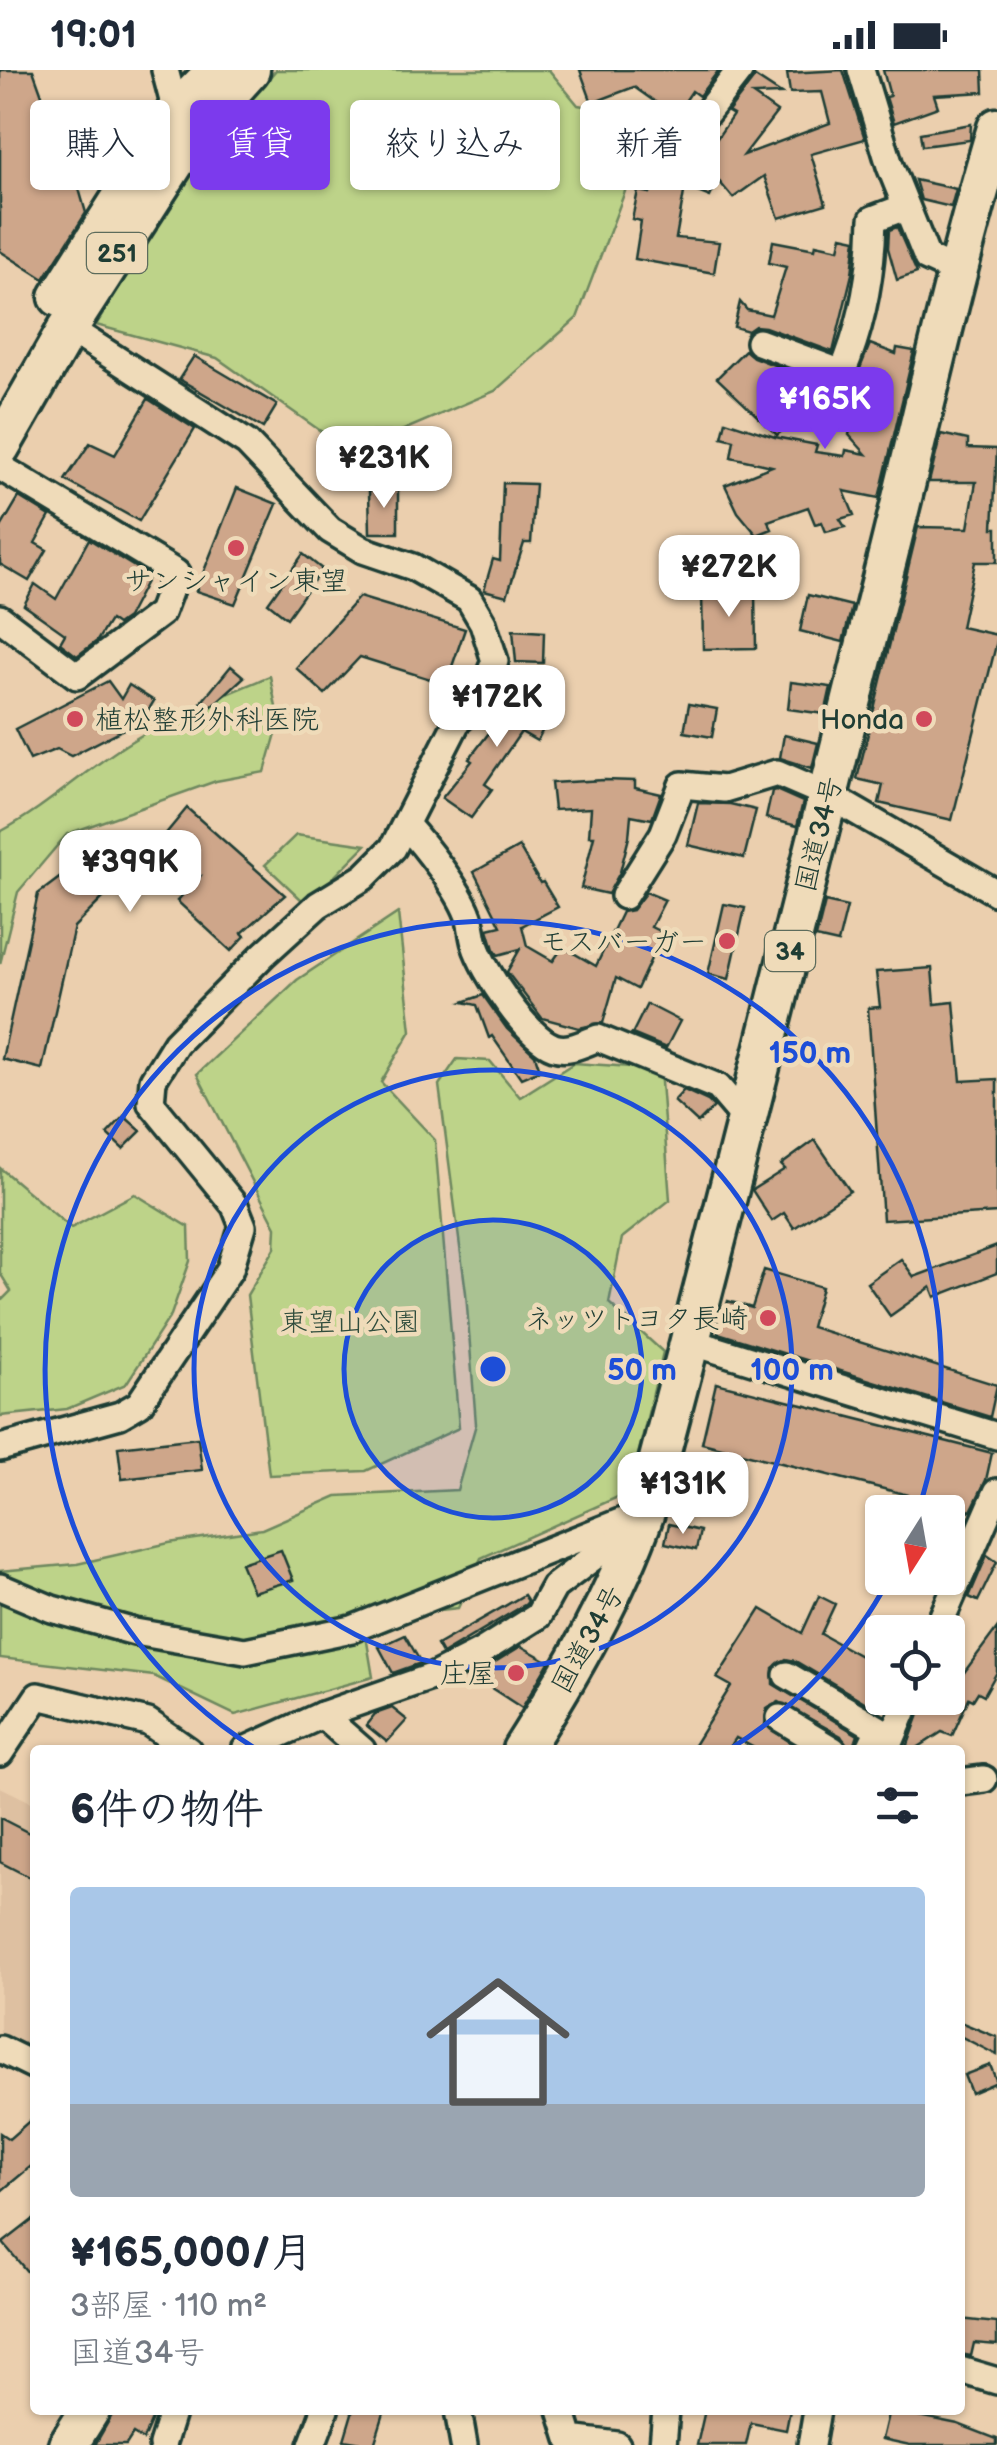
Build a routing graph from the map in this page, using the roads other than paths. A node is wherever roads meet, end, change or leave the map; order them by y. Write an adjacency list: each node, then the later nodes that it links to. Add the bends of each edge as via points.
1 (164, 70): 7 (street)
2 (217, 70): 7 (highway, 251)
3 (250, 70): 7 (highway, 251)
4 (740, 70): 6 (street)
5 (861, 70): 9 (street)
6 (717, 100)
7 (186, 122): 11 (highway, 251); 13 (highway, 251, via 86,254)
8 (997, 128): 10 (highway, 国道34号 / 34)
9 (905, 207): 10 (street, via 926,258); 12 (street, via 873,220 853,347 842,374)
10 (955, 271): 16 (highway, 国道34号 / 34)
11 (68, 328): 13 (highway, 251); 17 (street, via 247,443 330,530 469,599 494,661 479,701 456,722)
12 (759, 342)
13 (3, 423)
14 (0, 466): 15 (street, via 176,573 161,614 78,676)
15 (0, 618)
16 (828, 795): 18 (street); 19 (street, via 777,772 724,789 682,785 663,834); 20 (highway, 国道34号 / 34)
17 (406, 825): 20 (street, via 468,913 491,981 538,1037 572,1048 598,1038 692,1073 718,1086); 23 (street, via 364,877 318,906 176,1042 153,1080 150,1103 235,1206 243,1226 230,1270 138,1404 120,1415)
18 (997, 893)
19 (624, 896)
20 (747, 1121): 21 (highway, 国道34号 / 34)
21 (691, 1342): 22 (street); 25 (highway, 国道34号 / 34)
22 (997, 1436)
23 (0, 1448)
24 (997, 1492): 26 (street)
25 (641, 1524): 27 (street, via 352,1629 245,1652 136,1632); 30 (street, via 554,1587 538,1616 479,1653); 36 (highway, 国道34号 / 34, via 626,1567)
26 (988, 1537): 28 (street)
27 (0, 1587)
28 (945, 1615)
29 (787, 1675): 38 (street, via 880,1730)
30 (322, 1715): 34 (street); 35 (street)
31 (902, 1715): 39 (street)
32 (780, 1718): 37 (street)
33 (181, 1745): 40 (street, via 148,1722 38,1696)
34 (257, 1745)
35 (356, 1745)
36 (525, 1745)
37 (826, 1745)
38 (872, 1745)
39 (889, 1745)
40 (0, 1753)
41 (0, 2049): 42 (street)
42 (30, 2064)
43 (965, 2371): 44 (street)
44 (997, 2381)
45 (87, 2415): 52 (highway)
46 (171, 2415): 53 (street)
47 (323, 2415): 54 (street)
48 (459, 2415): 55 (street)
49 (563, 2415): 56 (street, via 570,2438)
50 (666, 2415): 57 (street)
51 (815, 2415): 58 (street)
52 (68, 2445)
53 (162, 2445)
54 (312, 2445)
55 (464, 2445)
56 (617, 2445)
57 (664, 2445)
58 (812, 2445)

